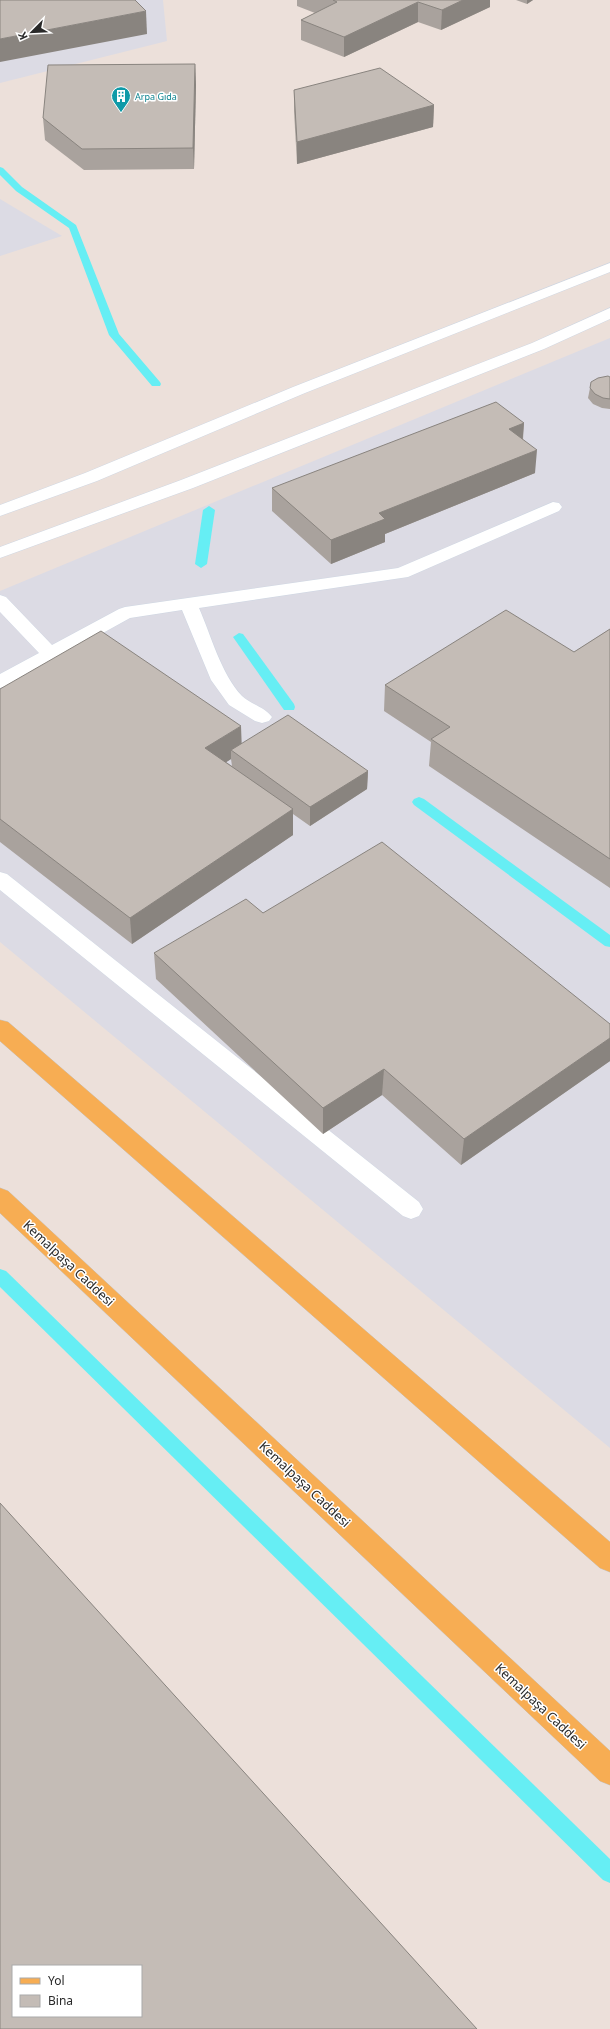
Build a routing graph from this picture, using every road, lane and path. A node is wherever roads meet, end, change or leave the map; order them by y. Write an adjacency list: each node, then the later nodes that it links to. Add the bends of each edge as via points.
1 (610, 267): 4 (street, via 299,390 91,477)
2 (610, 313): 5 (street, via 538,346 187,484)
3 (553, 507): 7 (street, via 402,573)
4 (0, 511)
5 (0, 553)
6 (0, 601): 8 (street)
7 (188, 605): 8 (street, via 125,613); 10 (street, via 220,680 236,701)
8 (50, 654): 9 (street)
9 (0, 682)
10 (262, 717)
11 (0, 879): 14 (street)
12 (0, 1028): 15 (main road)
13 (0, 1198): 16 (main road, Kemalpaşa Caddesi)
14 (411, 1209)
15 (610, 1559)
16 (610, 1771)

